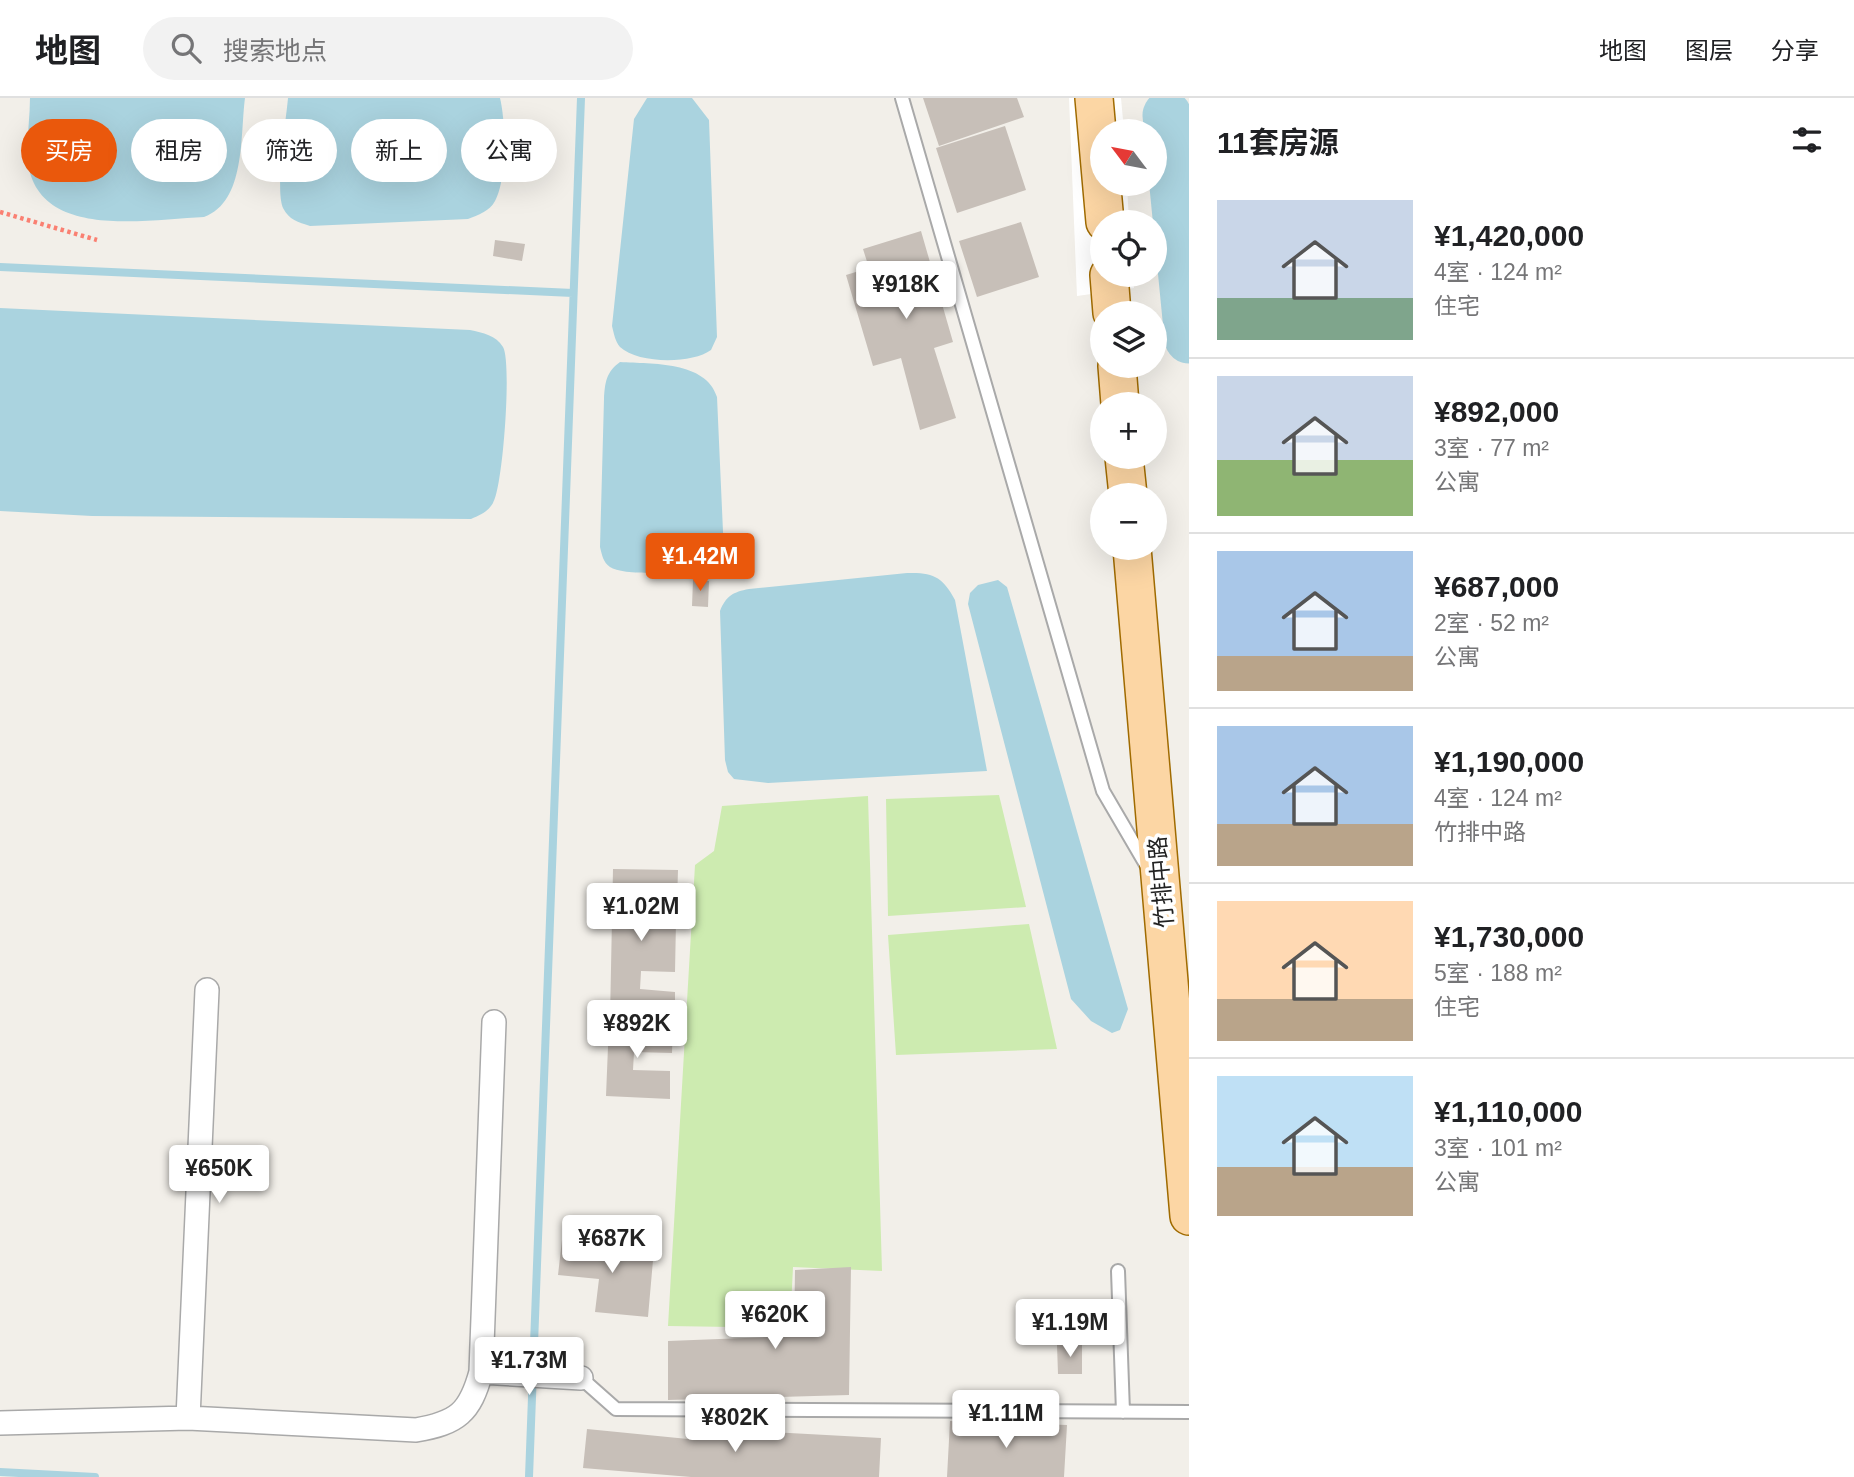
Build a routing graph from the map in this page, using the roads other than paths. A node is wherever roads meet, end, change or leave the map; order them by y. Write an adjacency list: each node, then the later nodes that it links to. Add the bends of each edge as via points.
1 (902, 98): 5 (lane, via 1103,791)
2 (1094, 98): 3 (main road)
3 (1104, 210)
4 (1133, 560): 5 (main road, 竹排中路)
5 (1162, 892): 8 (main road, 竹排中路)
6 (207, 990): 14 (street)
7 (494, 1022): 10 (street)
8 (1189, 1216)
9 (1118, 1271): 12 (lane)
10 (492, 1373): 11 (street); 14 (street, via 463,1414 441,1426 416,1430)
11 (581, 1378): 12 (lane, via 616,1409)
12 (1123, 1412): 13 (lane)
13 (1189, 1412)
14 (188, 1418): 15 (street)
15 (0, 1423)

